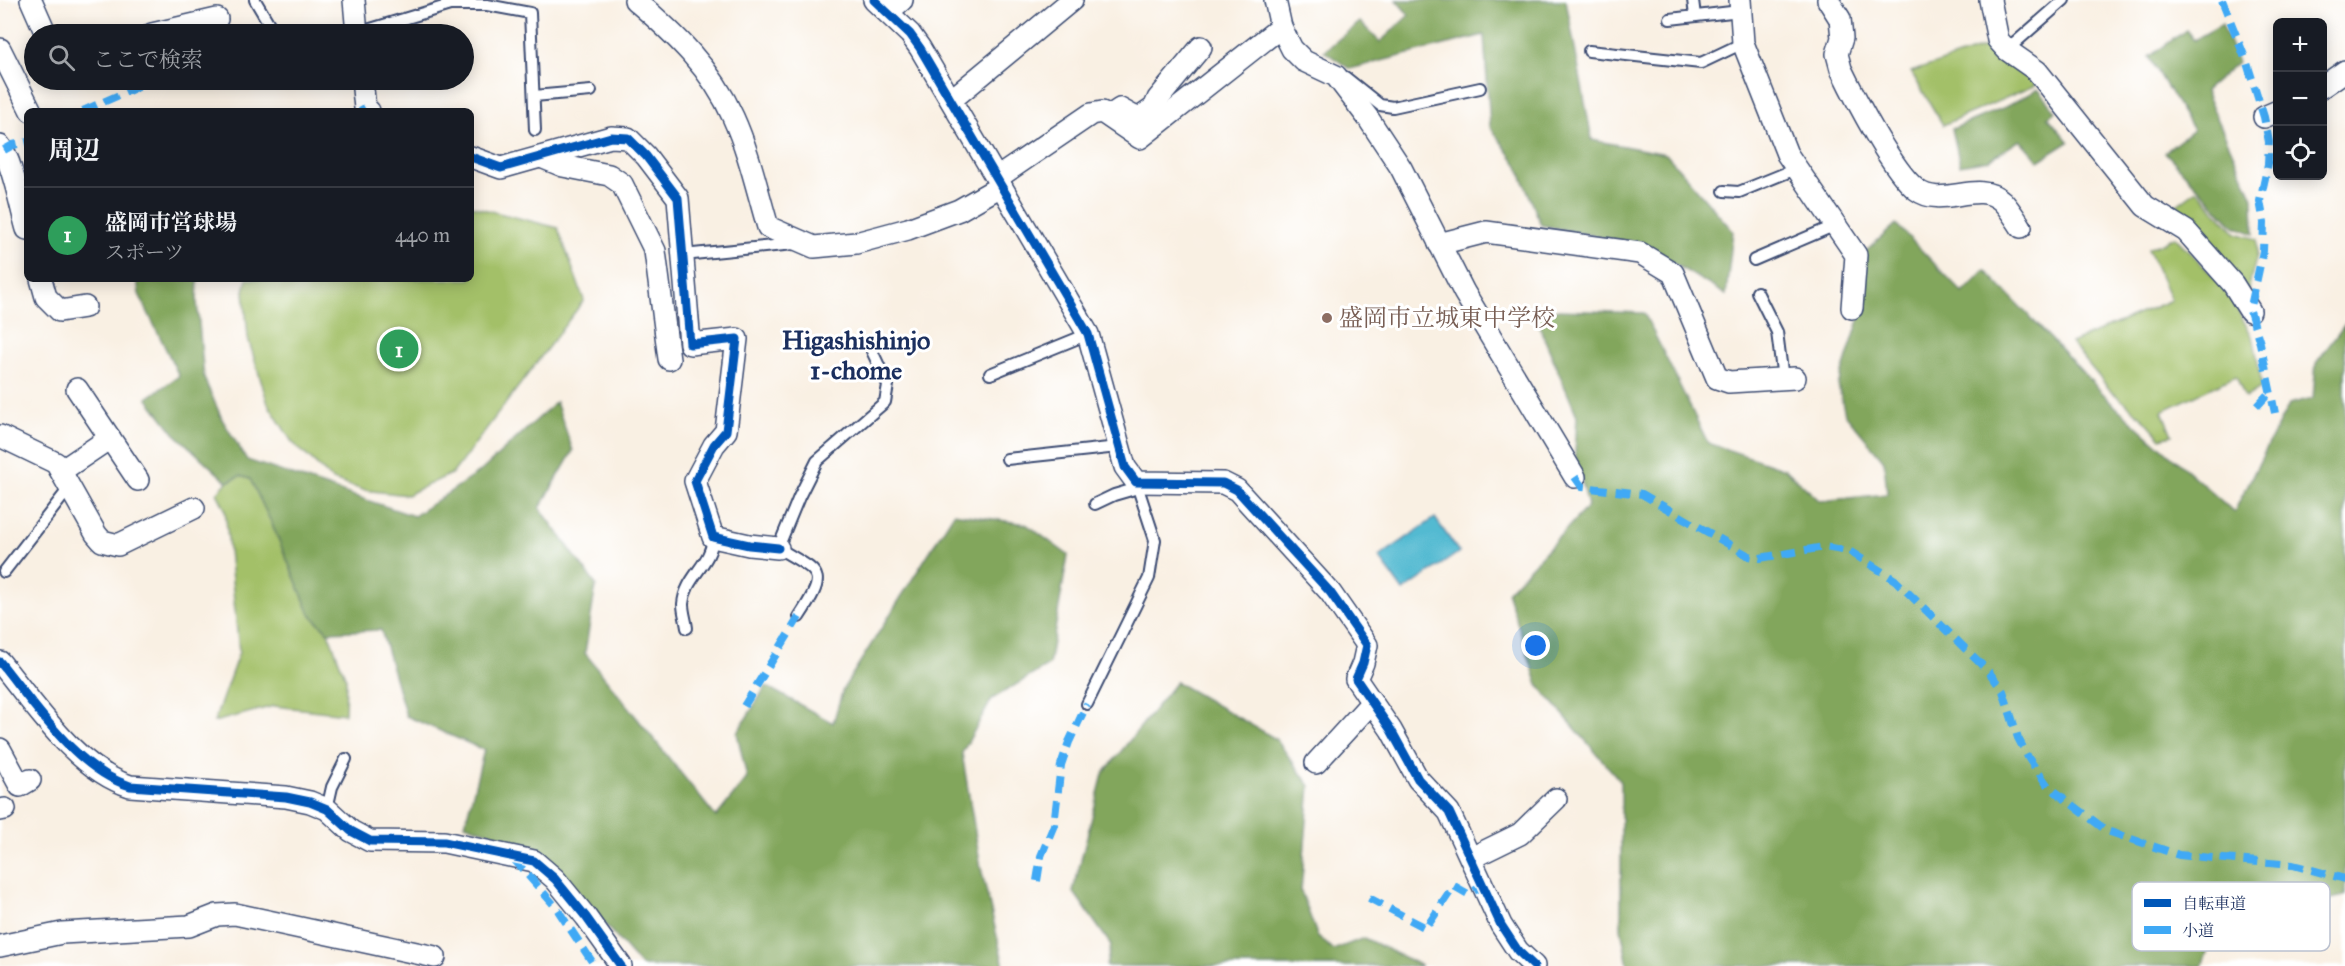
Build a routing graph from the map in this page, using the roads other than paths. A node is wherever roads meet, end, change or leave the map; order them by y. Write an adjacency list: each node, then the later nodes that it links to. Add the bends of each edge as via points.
1 (32, 0): 17 (street)
2 (255, 0): 19 (lane)
3 (354, 0): 20 (street)
4 (635, 0): 49 (street, via 694,55 722,95 743,142 768,227)
5 (1072, 0): 35 (street)
6 (1275, 0): 22 (street)
7 (1693, 0): 14 (lane)
8 (1828, 0): 48 (street, via 1840,19 1841,69 1899,171 1918,191 1930,196 1991,194 2001,200)
9 (1990, 0): 26 (street, via 1998,40)
10 (2064, 0): 26 (lane)
11 (450, 2): 21 (lane); 34 (lane, via 530,13)
12 (888, 4): 35 (street)
13 (1740, 5): 14 (lane); 23 (street)
14 (1695, 16): 16 (lane)
15 (217, 19): 18 (street)
16 (1670, 19)
17 (42, 24)
18 (195, 24)
19 (270, 24)
20 (355, 24)
21 (385, 24)
22 (1281, 27): 29 (street, via 1292,49 1304,61); 38 (street, via 1140,138)
23 (1743, 43): 27 (lane, via 1701,63); 43 (street, via 1787,154)
24 (1201, 47): 38 (street, via 1154,108 1138,119 1120,109)
25 (0, 49): 36 (street)
26 (2007, 50): 57 (street, via 2037,71 2145,206 2186,231 2233,284)
27 (1588, 51)
28 (2345, 71): 30 (street)
29 (1336, 76): 31 (lane, via 1345,76 1380,105 1393,107); 50 (street, via 1401,168)
30 (2327, 84)
31 (1480, 88)
32 (363, 90): 37 (street)
33 (591, 92): 34 (lane)
34 (534, 96): 39 (lane)
35 (951, 100): 44 (street)
36 (30, 108)
37 (365, 108)
38 (1108, 117): 44 (street, via 1102,112 1091,114)
39 (535, 130)
40 (0, 146): 46 (street)
41 (540, 157): 42 (street, via 501,168); 51 (street, via 611,136 628,138 678,198); 60 (street, via 609,175 622,184 655,251)
42 (474, 158)
43 (1797, 168): 45 (lane, via 1739,192); 47 (street)
44 (999, 182): 49 (street, via 959,210 870,240 814,247); 58 (street)
45 (1724, 191)
46 (24, 218)
47 (1836, 225): 52 (lane); 56 (street, via 1856,255)
48 (2021, 227)
49 (803, 244): 51 (lane)
50 (1438, 244): 62 (street, via 1486,232 1640,253 1673,273 1717,378 1729,382); 68 (street)
51 (683, 255): 74 (street, via 690,344 737,339 726,431 695,481)
52 (1754, 260)
53 (42, 282): 55 (street, via 46,297 60,311)
54 (1757, 292): 62 (lane, via 1777,332)
55 (85, 307)
56 (1852, 308)
57 (2250, 311)
58 (1088, 334): 61 (lane); 66 (street)
59 (872, 351): 75 (lane, via 888,385 885,402 817,461)
60 (669, 359)
61 (990, 374)
62 (1789, 379)
63 (77, 389): 65 (street)
64 (0, 436): 69 (street, via 56,464)
65 (110, 438): 69 (street); 70 (street)
66 (1118, 447): 67 (lane); 71 (street)
67 (1007, 459)
68 (1575, 477)
69 (65, 479): 73 (street, via 96,534 109,545 118,546); 76 (lane)
70 (138, 480)
71 (1137, 485): 72 (lane); 80 (street, via 1223,483 1237,490 1354,624 1367,645 1356,679); 81 (lane, via 1155,540 1149,578)
72 (1095, 504)
73 (194, 508)
74 (713, 537): 75 (street); 78 (lane, via 712,549 685,593)
75 (778, 548): 77 (lane, via 813,570 818,579)
76 (4, 572)
77 (798, 617)
78 (687, 628)
79 (0, 662): 87 (street, via 63,739 115,781 130,786 286,797)
80 (1372, 702): 84 (street); 88 (street, via 1418,779 1449,812)
81 (1088, 704)
82 (0, 749): 85 (street, via 20,786)
83 (346, 759): 87 (lane, via 332,787)
84 (1316, 763)
85 (30, 780)
86 (1556, 799): 88 (street, via 1520,834)
87 (327, 809): 91 (street, via 351,831 370,841 444,843 534,861 555,879)
88 (1471, 858): 92 (street, via 1501,925 1518,951)
89 (0, 946): 90 (street, via 62,933 189,926 217,915 235,914)
90 (435, 957)
91 (621, 966)
92 (1534, 966)

